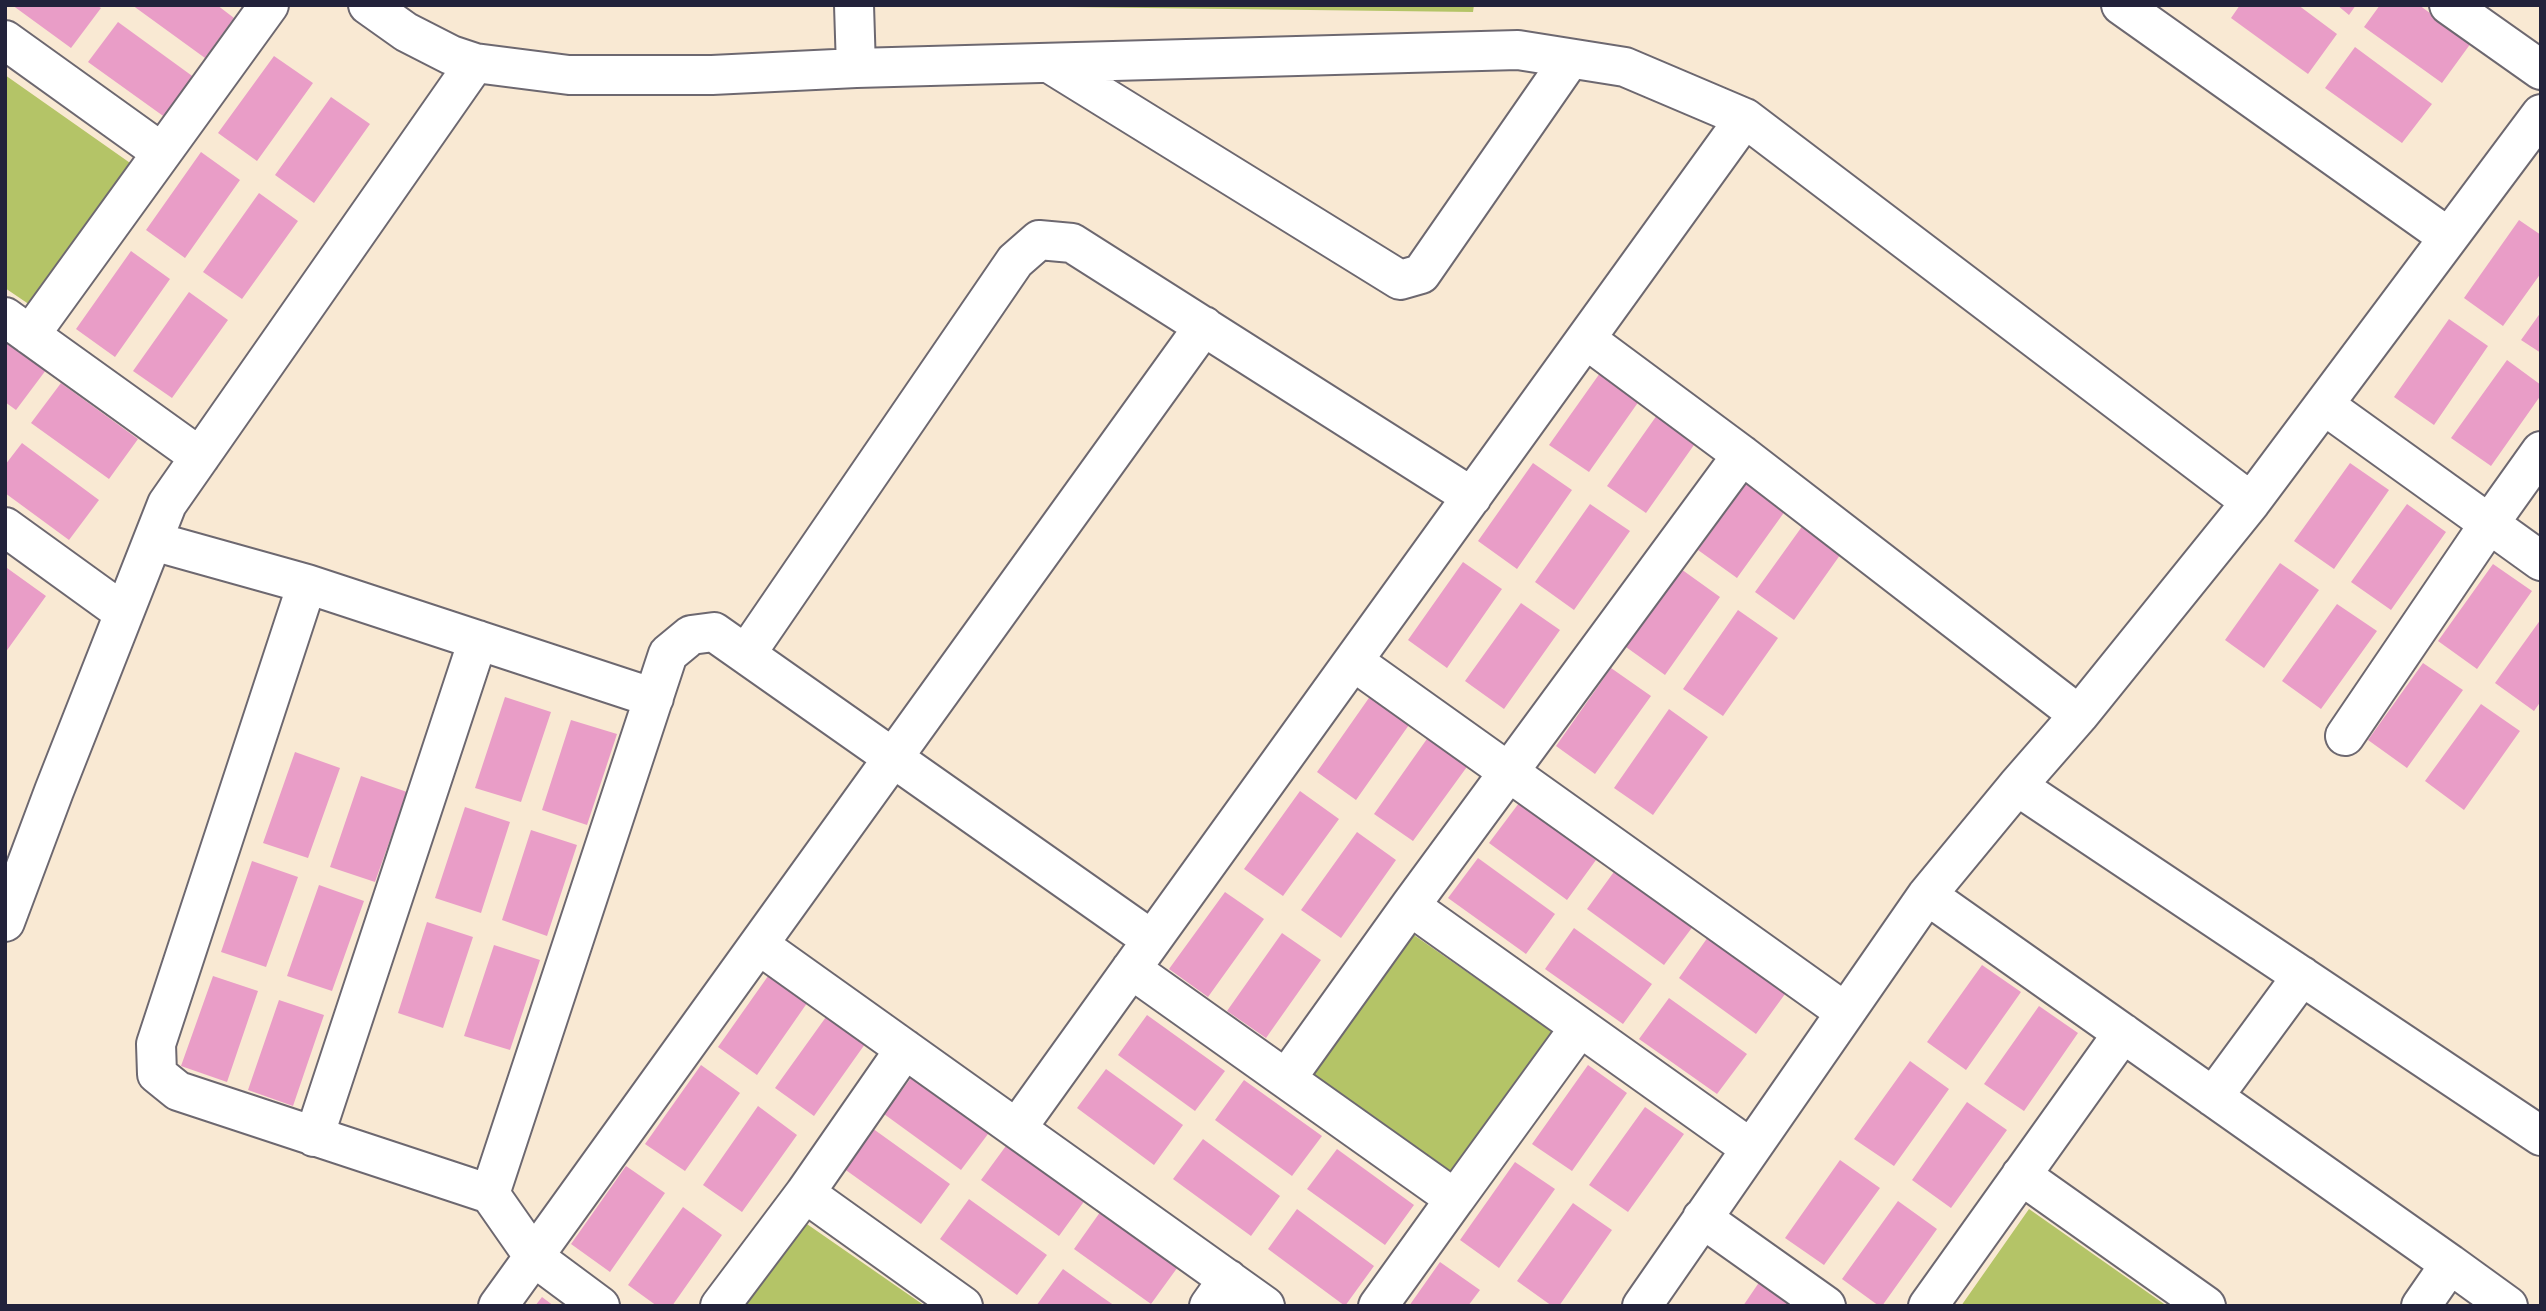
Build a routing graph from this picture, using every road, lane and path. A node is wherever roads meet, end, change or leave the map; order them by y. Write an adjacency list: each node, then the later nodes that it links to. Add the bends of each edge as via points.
1 (268, 5): 14 (street)
2 (368, 5): 9 (street, via 406,32)
3 (854, 5): 10 (street)
4 (2122, 5): 15 (street)
5 (2449, 5): 11 (street)
6 (5, 40): 14 (street)
7 (1570, 59): 8 (street, via 1518,50); 8 (street, via 1421,275 1400,279); 13 (street, via 1625,67)
8 (1049, 62): 10 (street)
9 (475, 63): 10 (street, via 569,75); 22 (street)
10 (856, 68)
11 (2541, 70)
12 (2541, 114): 15 (street)
13 (1745, 118): 18 (street); 24 (street)
14 (161, 152): 16 (street)
15 (2448, 237): 19 (street)
16 (18, 326): 22 (street)
17 (1204, 326): 23 (street); 32 (street, via 1072,243 1039,240 1015,261); 37 (street)
18 (1587, 340): 21 (street); 23 (street)
19 (2324, 405): 24 (street); 25 (street)
20 (2541, 451): 25 (street)
21 (1742, 455): 35 (street); 38 (street)
22 (200, 457): 27 (street, via 167,505)
23 (1472, 497): 33 (street)
24 (2251, 502): 35 (street)
25 (2489, 524): 28 (street); 36 (street)
26 (5, 527): 30 (street)
27 (153, 541): 29 (street); 30 (street)
28 (2541, 561)
29 (307, 584): 31 (street); 54 (street, via 156,1044 157,1074 178,1091)
30 (124, 613): 42 (street)
31 (478, 640): 34 (street); 54 (street)
32 (746, 654): 34 (street, via 714,632 691,635 668,654); 37 (street)
33 (1353, 661): 38 (street); 44 (street)
34 (654, 698): 58 (street)
35 (2079, 715): 39 (street)
36 (2345, 736)
37 (894, 757): 43 (street); 44 (street)
38 (1508, 771): 41 (street); 46 (street)
39 (2017, 786): 40 (street); 45 (street)
40 (1927, 895): 46 (street); 48 (street)
41 (1410, 906): 47 (street); 50 (street)
42 (5, 922)
43 (759, 945): 49 (street); 61 (street)
44 (1142, 955): 50 (street); 52 (street)
45 (2302, 976): 51 (street); 53 (street)
46 (1844, 1012): 55 (street)
47 (1580, 1027): 55 (street); 59 (street)
48 (2123, 1033): 51 (street); 56 (street)
49 (905, 1049): 52 (street); 57 (street)
50 (1286, 1079): 59 (street)
51 (2213, 1097): 62 (street)
52 (1017, 1128): 63 (street)
53 (2541, 1136)
54 (314, 1137): 58 (street)
55 (1750, 1148): 60 (street)
56 (2021, 1175): 64 (street); 73 (street)
57 (805, 1193): 67 (street); 68 (street)
58 (490, 1194): 61 (street)
59 (1455, 1199): 70 (street)
60 (1702, 1218): 71 (street); 72 (street)
61 (534, 1257): 65 (street); 66 (street)
62 (2450, 1264): 74 (street); 75 (street)
63 (1219, 1293): 69 (street)
64 (2200, 1304)
65 (498, 1306)
66 (600, 1306)
67 (720, 1306)
68 (963, 1306)
69 (1265, 1306)
70 (1378, 1306)
71 (1642, 1306)
72 (1826, 1306)
73 (1928, 1306)
74 (2421, 1306)
75 (2508, 1306)

